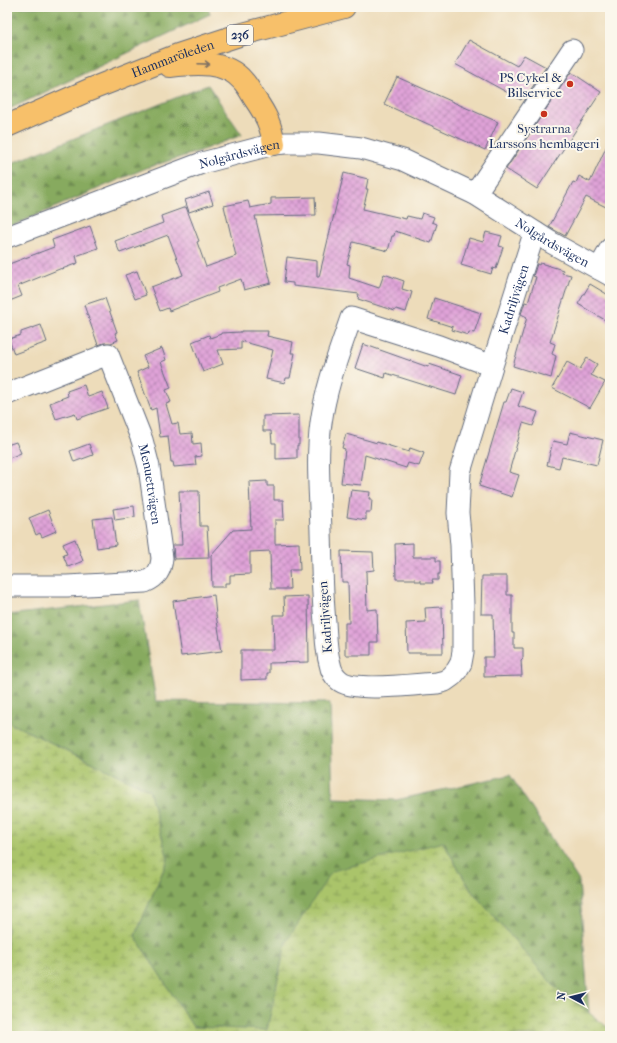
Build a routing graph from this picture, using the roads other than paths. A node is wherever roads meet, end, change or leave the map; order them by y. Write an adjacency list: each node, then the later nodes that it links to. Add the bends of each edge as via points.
1 (344, 7): 3 (main road, Hammaröleden / 236, via 239,35)
2 (572, 50): 6 (street)
3 (138, 70): 4 (main road, Hammaröleden / 236); 5 (main road, 236, one-way to 5, via 180,64 204,64 218,65 233,71 243,80 266,115)
4 (7, 126)
5 (274, 144): 6 (street, Nolgårdsvägen, via 319,143 361,148 403,160); 8 (street, Nolgårdsvägen, via 202,163)
6 (475, 194): 7 (street, Nolgårdsvägen)
7 (536, 233): 10 (street, Nolgårdsvägen); 11 (street, Kadriljvägen)
8 (7, 237)
9 (610, 249): 10 (street)
10 (605, 272)
11 (492, 366): 11 (street, Kadriljvägen, via 351,318 332,370 324,406 318,475 327,650 334,673 344,683 370,687 437,683 452,676 461,663 463,605 458,513 460,472)
12 (7, 394): 13 (street, Menuettvägen, via 108,354 142,440 149,467 162,564 154,578 145,582)
13 (7, 586)

